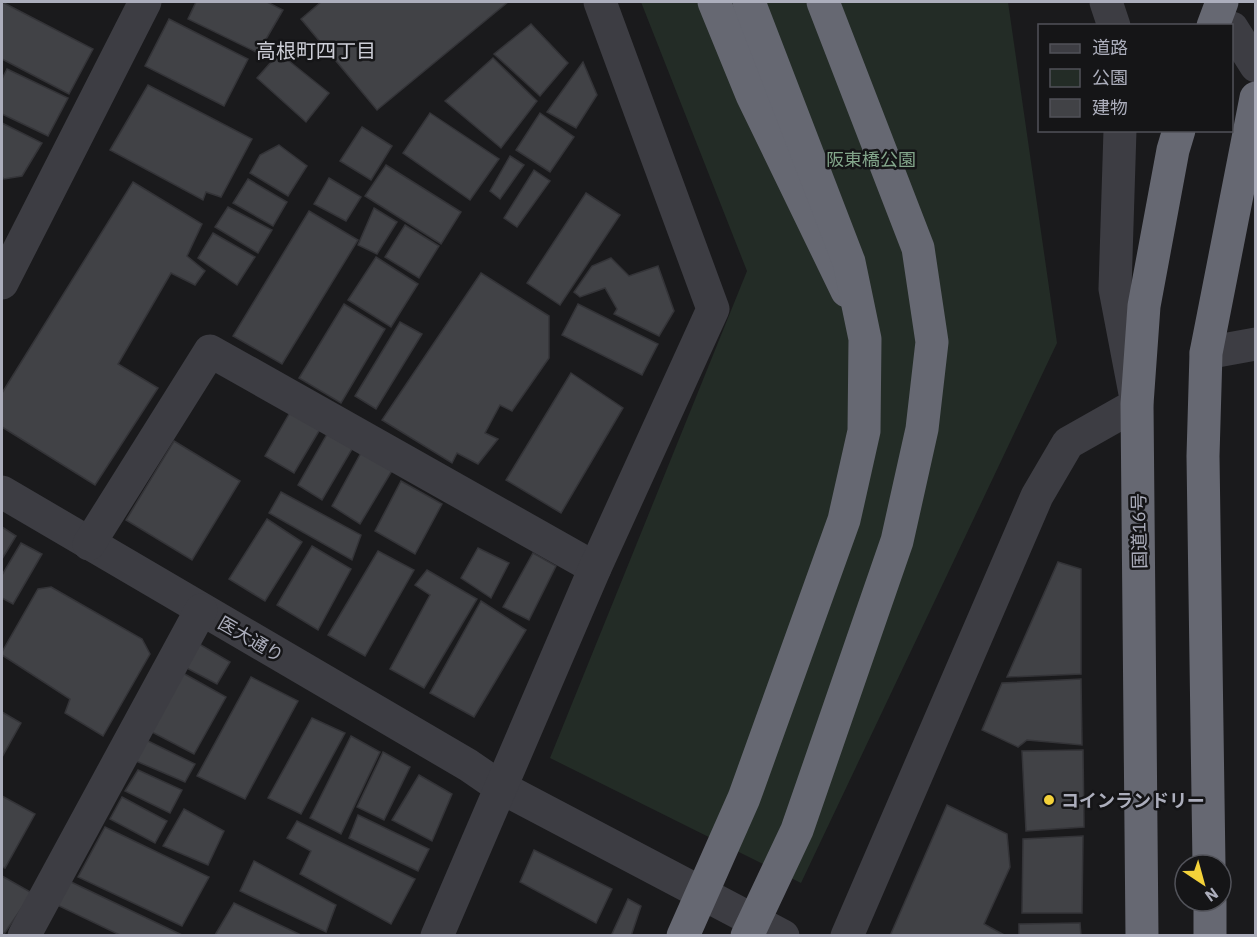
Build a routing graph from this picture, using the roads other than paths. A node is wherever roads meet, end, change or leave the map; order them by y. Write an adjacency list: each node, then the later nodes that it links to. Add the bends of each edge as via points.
1 (145, 2): 13 (street)
2 (600, 2): 20 (street, via 713,309)
3 (714, 2): 14 (highway, bridge, via 752,95)
4 (749, 2): 14 (highway, bridge, via 849,262)
5 (823, 2): 28 (highway, bridge, via 918,248 932,342 922,429 897,541 797,830)
6 (1106, 2): 7 (street)
7 (1113, 24)
8 (1233, 32): 9 (street)
9 (1256, 66)
10 (1256, 98): 16 (highway)
11 (1120, 132): 17 (street, via 1115,289)
12 (1178, 132): 17 (highway, 国道16号, via 1144,306)
13 (2, 283)
14 (863, 325): 27 (highway, bridge, via 864,431 844,520 744,798)
15 (1256, 344): 16 (street)
16 (1206, 353): 23 (highway, via 1203,456)
17 (1137, 404): 30 (street, via 1068,443 1037,496); 31 (highway, 国道16号)
18 (2, 492): 19 (street, 医大通り)
19 (90, 544): 20 (street, via 210,351); 21 (street, 医大通り)
20 (595, 568): 22 (street)
21 (201, 610): 22 (street, 医大通り); 25 (street)
22 (500, 787): 26 (street); 29 (street, 医大通り)
23 (1209, 853)
24 (1210, 913): 32 (highway)
25 (24, 936)
26 (437, 936)
27 (683, 936)
28 (747, 936)
29 (783, 936)
30 (847, 936)
31 (1142, 936)
32 (1210, 936)

